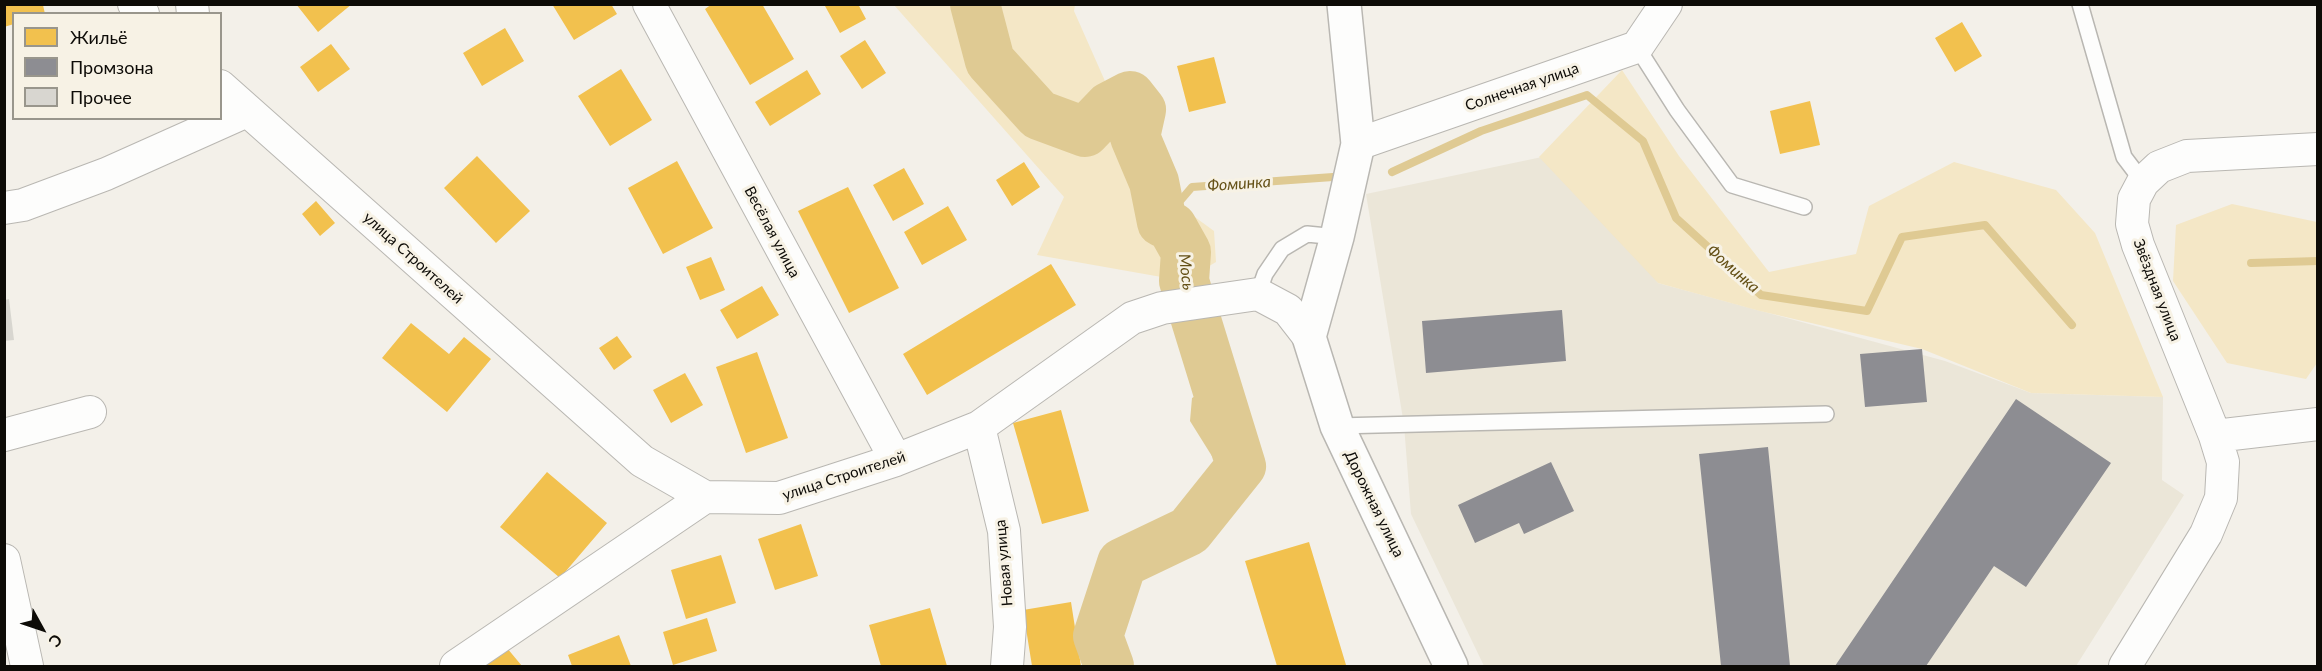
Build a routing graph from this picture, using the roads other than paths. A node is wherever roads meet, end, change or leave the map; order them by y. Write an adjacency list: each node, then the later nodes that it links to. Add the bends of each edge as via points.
1 (649, 4): 23 (street, Весёлая улица)
2 (1344, 4): 8 (street)
3 (1666, 4): 5 (street)
4 (2080, 4): 10 (lane, via 2124,157)
5 (1637, 47): 8 (street, Солнечная улица); 11 (lane, via 1732,185)
6 (222, 88): 7 (street, улица Строителей)
7 (247, 111): 12 (street, via 106,174 23,205); 24 (street, улица Строителей, via 642,461)
8 (1358, 144): 13 (street)
9 (2318, 149): 10 (street, via 2187,156 2159,167)
10 (2143, 183): 22 (street, Звёздная улица, via 2134,199 2132,224)
11 (1804, 207)
12 (4, 208)
13 (1338, 237): 14 (lane, via 1307,234 1282,249 1264,274); 15 (street)
14 (1258, 294): 15 (street, via 1288,310); 20 (street, улица Строителей, via 1162,308 1132,318)
15 (1309, 337): 19 (street, Дорожная улица)
16 (90, 412): 21 (street)
17 (1826, 414): 19 (lane)
18 (2318, 424): 22 (street)
19 (1337, 426): 29 (street, Дорожная улица)
20 (979, 427): 23 (street, улица Строителей); 28 (street, Новая улица, via 1004,531 1010,627)
21 (4, 435)
22 (2215, 436): 30 (street, Звёздная улица, via 2223,462 2221,498 2206,534)
23 (896, 460): 24 (street, улица Строителей, via 780,498)
24 (705, 497): 27 (street)
25 (4, 560): 26 (street)
26 (27, 666)
27 (456, 666)
28 (1007, 666)
29 (1451, 666)
30 (2125, 666)

